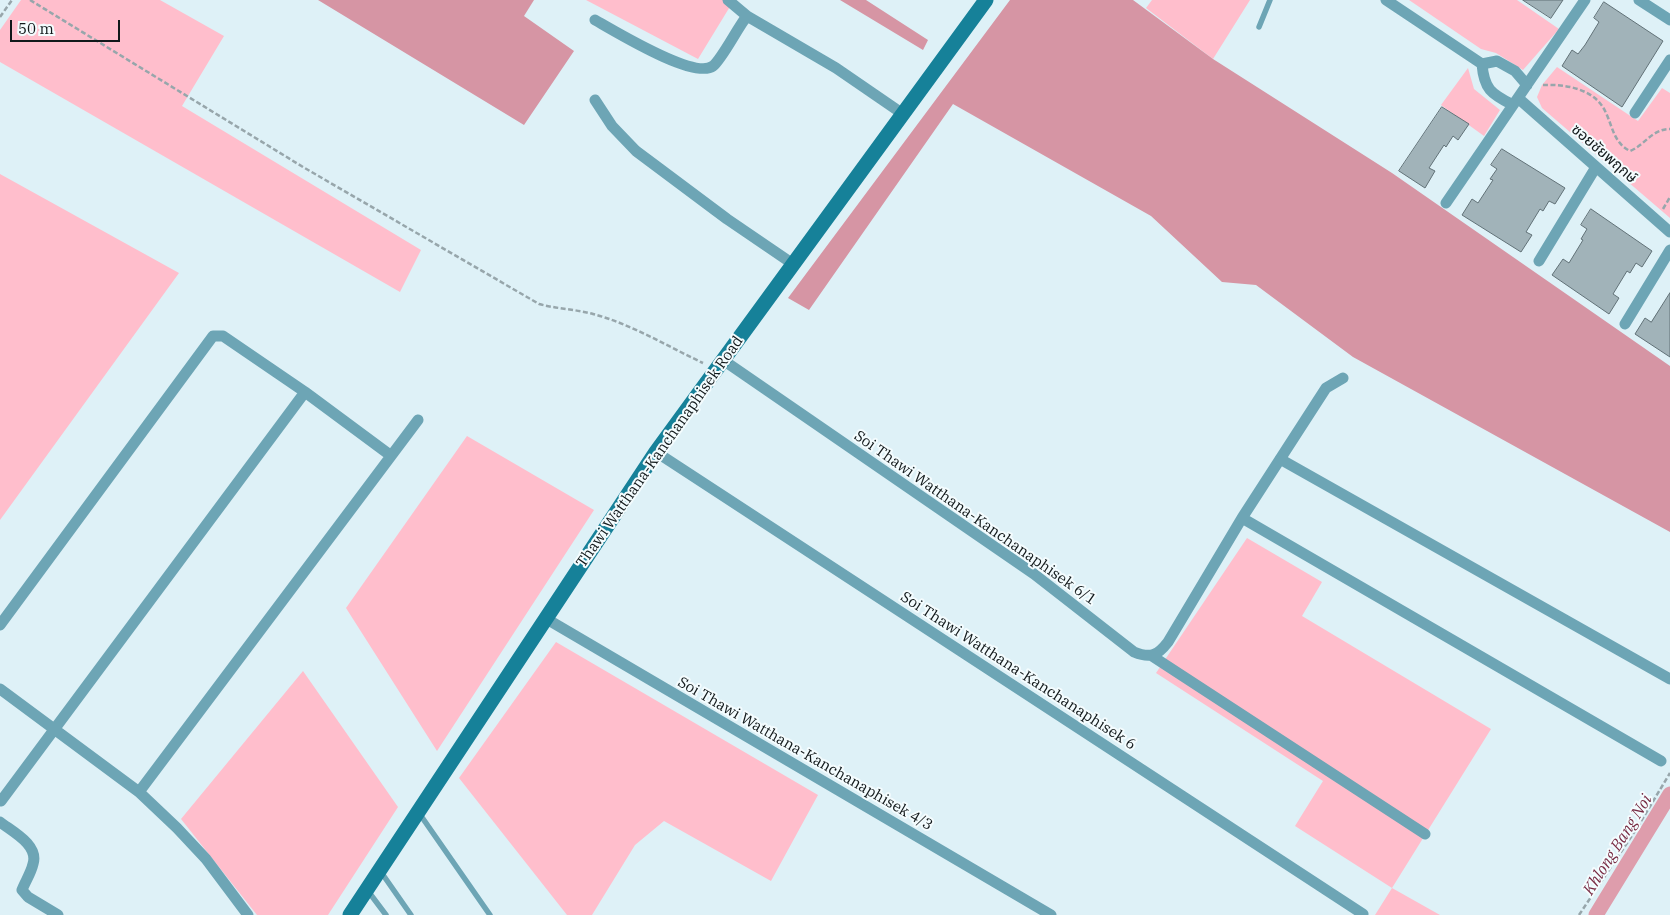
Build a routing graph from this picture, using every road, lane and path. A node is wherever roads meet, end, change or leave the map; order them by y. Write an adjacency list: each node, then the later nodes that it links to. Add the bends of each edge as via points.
1 (12, 0): 10 (path)
2 (30, 0): 29 (path, via 303,167 540,304 593,314)
3 (728, 0): 9 (street)
4 (986, 0): 20 (street, Thawi Watthana-Kanchanaphisek Road)
5 (1270, 0): 13 (lane)
6 (1386, 0): 15 (street)
7 (1585, 0): 16 (street)
8 (1639, 0): 12 (street)
9 (747, 16): 11 (street, via 718,62 704,70 673,61); 20 (street, via 836,68)
10 (0, 17)
11 (595, 20)
12 (1670, 20)
13 (1259, 27)
14 (1670, 60): 19 (street)
15 (1482, 64): 16 (street, via 1497,61 1515,71); 18 (street, ซอยชัยพฤกษ์, via 1484,82 1494,96)
16 (1527, 85): 18 (street); 21 (path, via 1555,84 1593,96 1606,111 1621,147 1630,151 1640,147 1659,130)
17 (595, 100): 27 (street, via 612,126 636,151)
18 (1516, 102): 22 (street, ซอยชัยพฤกษ์); 23 (street)
19 (1635, 113)
20 (903, 114): 27 (street, Thawi Watthana-Kanchanaphisek Road)
21 (1670, 129)
22 (1596, 167): 24 (street, ซอยชัยพฤกษ์); 26 (street)
23 (1446, 203)
24 (1670, 232)
25 (1670, 250): 28 (street)
26 (1539, 261)
27 (793, 264): 29 (street, Thawi Watthana-Kanchanaphisek Road)
28 (1625, 324)
29 (720, 365): 33 (street, Thawi Watthana-Kanchanaphisek Road); 39 (street, Soi Thawi Watthana-Kanchanaphisek 6/1, via 1034,574 1134,652)
30 (1343, 378): 35 (street, via 1326,388)
31 (305, 392): 34 (street); 38 (street, via 223,336 213,336); 42 (street)
32 (418, 420): 34 (street)
33 (656, 452): 37 (street, Thawi Watthana-Kanchanaphisek Road); 52 (street, Soi Thawi Watthana-Kanchanaphisek 6)
34 (390, 455): 45 (street)
35 (1280, 459): 36 (street); 40 (street)
36 (1242, 518): 39 (street, via 1168,642); 43 (street)
37 (545, 618): 47 (street, Thawi Watthana-Kanchanaphisek Road); 59 (street, Soi Thawi Watthana-Kanchanaphisek 4/3)
38 (0, 625)
39 (1152, 656): 49 (street, Soi Thawi Watthana-Kanchanaphisek 6/1)
40 (1670, 679)
41 (0, 689): 42 (street)
42 (53, 730): 45 (street); 46 (street)
43 (1660, 761)
44 (1670, 773): 60 (path)
45 (139, 792): 54 (street, via 206,859)
46 (1, 801)
47 (417, 812): 50 (street, Thawi Watthana-Kanchanaphisek Road); 58 (lane)
48 (0, 822): 53 (street, via 25,840 33,852 34,863 22,890)
49 (1424, 834)
50 (380, 870): 51 (street, Thawi Watthana-Kanchanaphisek Road); 57 (lane)
51 (367, 889): 55 (street, Thawi Watthana-Kanchanaphisek Road); 56 (lane)
52 (1363, 914)
53 (58, 915)
54 (248, 915)
55 (350, 915)
56 (386, 915)
57 (411, 915)
58 (490, 915)
59 (1051, 915)
60 (1579, 915)

